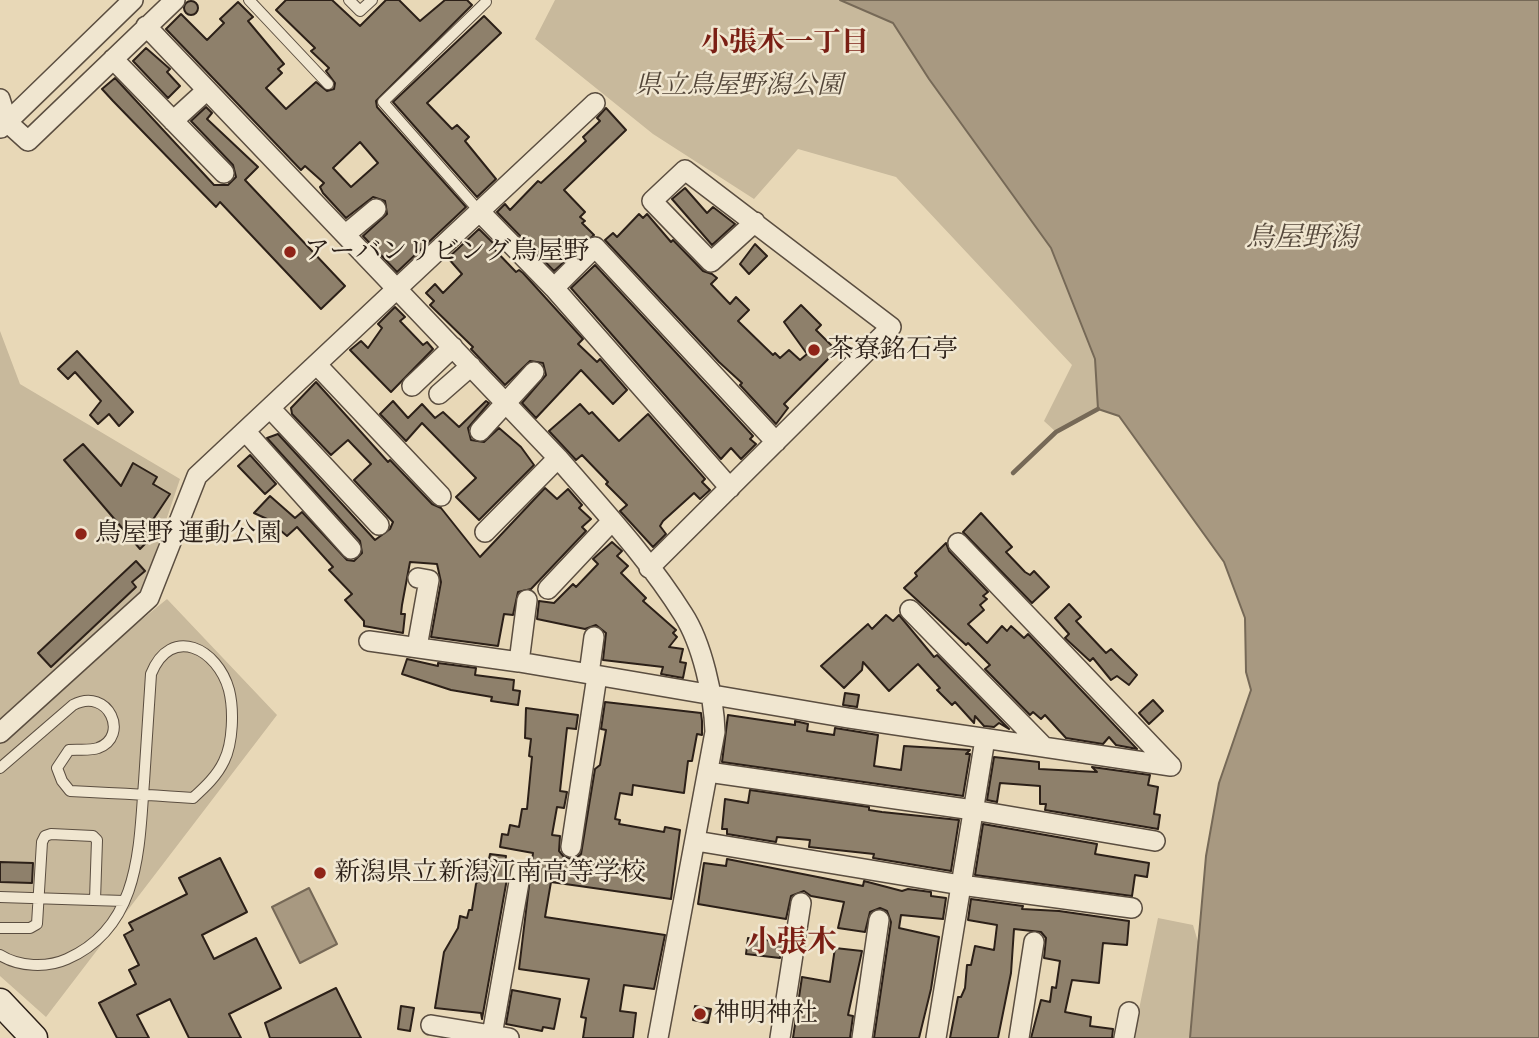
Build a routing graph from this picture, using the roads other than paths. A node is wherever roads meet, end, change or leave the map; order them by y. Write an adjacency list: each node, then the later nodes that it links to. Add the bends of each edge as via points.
1 (134, 0): 14 (street)
2 (174, 0): 7 (street)
3 (249, 0): 9 (lane)
4 (349, 0): 5 (lane, via 360,11)
5 (372, 0)
6 (486, 2): 17 (lane, via 383,102)
7 (146, 26): 8 (street); 10 (street)
8 (113, 59): 13 (street); 14 (street, via 28,141)
9 (328, 84)
10 (207, 90): 13 (street); 19 (street)
11 (0, 99): 14 (street)
12 (595, 103): 17 (street)
13 (173, 121): 15 (street)
14 (4, 125)
15 (223, 173)
16 (376, 209): 19 (street)
17 (480, 211): 20 (street); 21 (street)
18 (755, 222): 18 (street, via 685,170 652,201 711,262); 32 (street, via 891,327)
19 (346, 234): 20 (street)
20 (398, 288): 22 (street); 23 (street)
21 (554, 288): 32 (street, via 595,247); 34 (street)
22 (453, 347): 24 (street); 26 (street)
23 (318, 366): 29 (street); 35 (street)
24 (471, 366): 27 (street); 28 (street)
25 (534, 372): 28 (street)
26 (412, 386)
27 (439, 394)
28 (506, 404): 30 (street); 33 (street)
29 (270, 408): 31 (street); 37 (street)
30 (481, 431)
31 (246, 432): 40 (street); 52 (street, via 197,476 149,597)
32 (776, 442): 34 (street)
33 (558, 458): 36 (street); 38 (street)
34 (730, 488): 41 (street)
35 (441, 496)
36 (612, 521): 41 (street); 43 (street)
37 (379, 525)
38 (485, 532)
39 (958, 543): 54 (street, via 1171,766)
40 (351, 549)
41 (649, 568): 51 (street, via 685,616)
42 (418, 578): 48 (street, via 429,580)
43 (548, 589)
44 (527, 600): 49 (street)
45 (910, 610): 54 (street)
46 (594, 637): 50 (street)
47 (369, 641): 48 (street)
48 (416, 647): 49 (street)
49 (519, 662): 50 (street)
50 (593, 675): 51 (street); 61 (street)
51 (715, 696): 53 (street); 56 (street, via 716,732)
52 (0, 733)
53 (985, 738): 54 (street); 58 (street)
54 (1044, 747)
55 (0, 768): 57 (lane, via 85,699 97,701 113,718 113,732 97,748 69,750 57,768 62,781 71,791)
56 (708, 772): 58 (street); 59 (street)
57 (143, 795): 57 (lane, via 151,674 158,656 170,648 199,649 229,691 225,759 213,779 192,798); 67 (lane, via 139,860)
58 (974, 810): 60 (street); 63 (street)
59 (696, 841): 63 (street); 79 (street)
60 (1155, 841)
61 (571, 847)
62 (522, 871): 77 (street)
63 (961, 885): 69 (street); 82 (street)
64 (0, 897): 65 (lane)
65 (40, 899): 66 (lane); 66 (lane, via 42,842 51,834 97,840); 71 (lane, via 37,924 30,929)
66 (95, 900): 67 (lane)
67 (124, 901): 73 (lane, via 100,938 58,963 33,964)
68 (801, 903): 80 (street)
69 (1132, 908)
70 (879, 920): 81 (street)
71 (0, 928)
72 (1034, 942): 83 (street)
73 (0, 955)
74 (0, 1002): 78 (street)
75 (1129, 1012): 84 (street)
76 (431, 1025): 77 (street)
77 (501, 1036)
78 (34, 1038)
79 (657, 1038)
80 (780, 1038)
81 (862, 1038)
82 (936, 1038)
83 (1020, 1038)
84 (1124, 1038)

